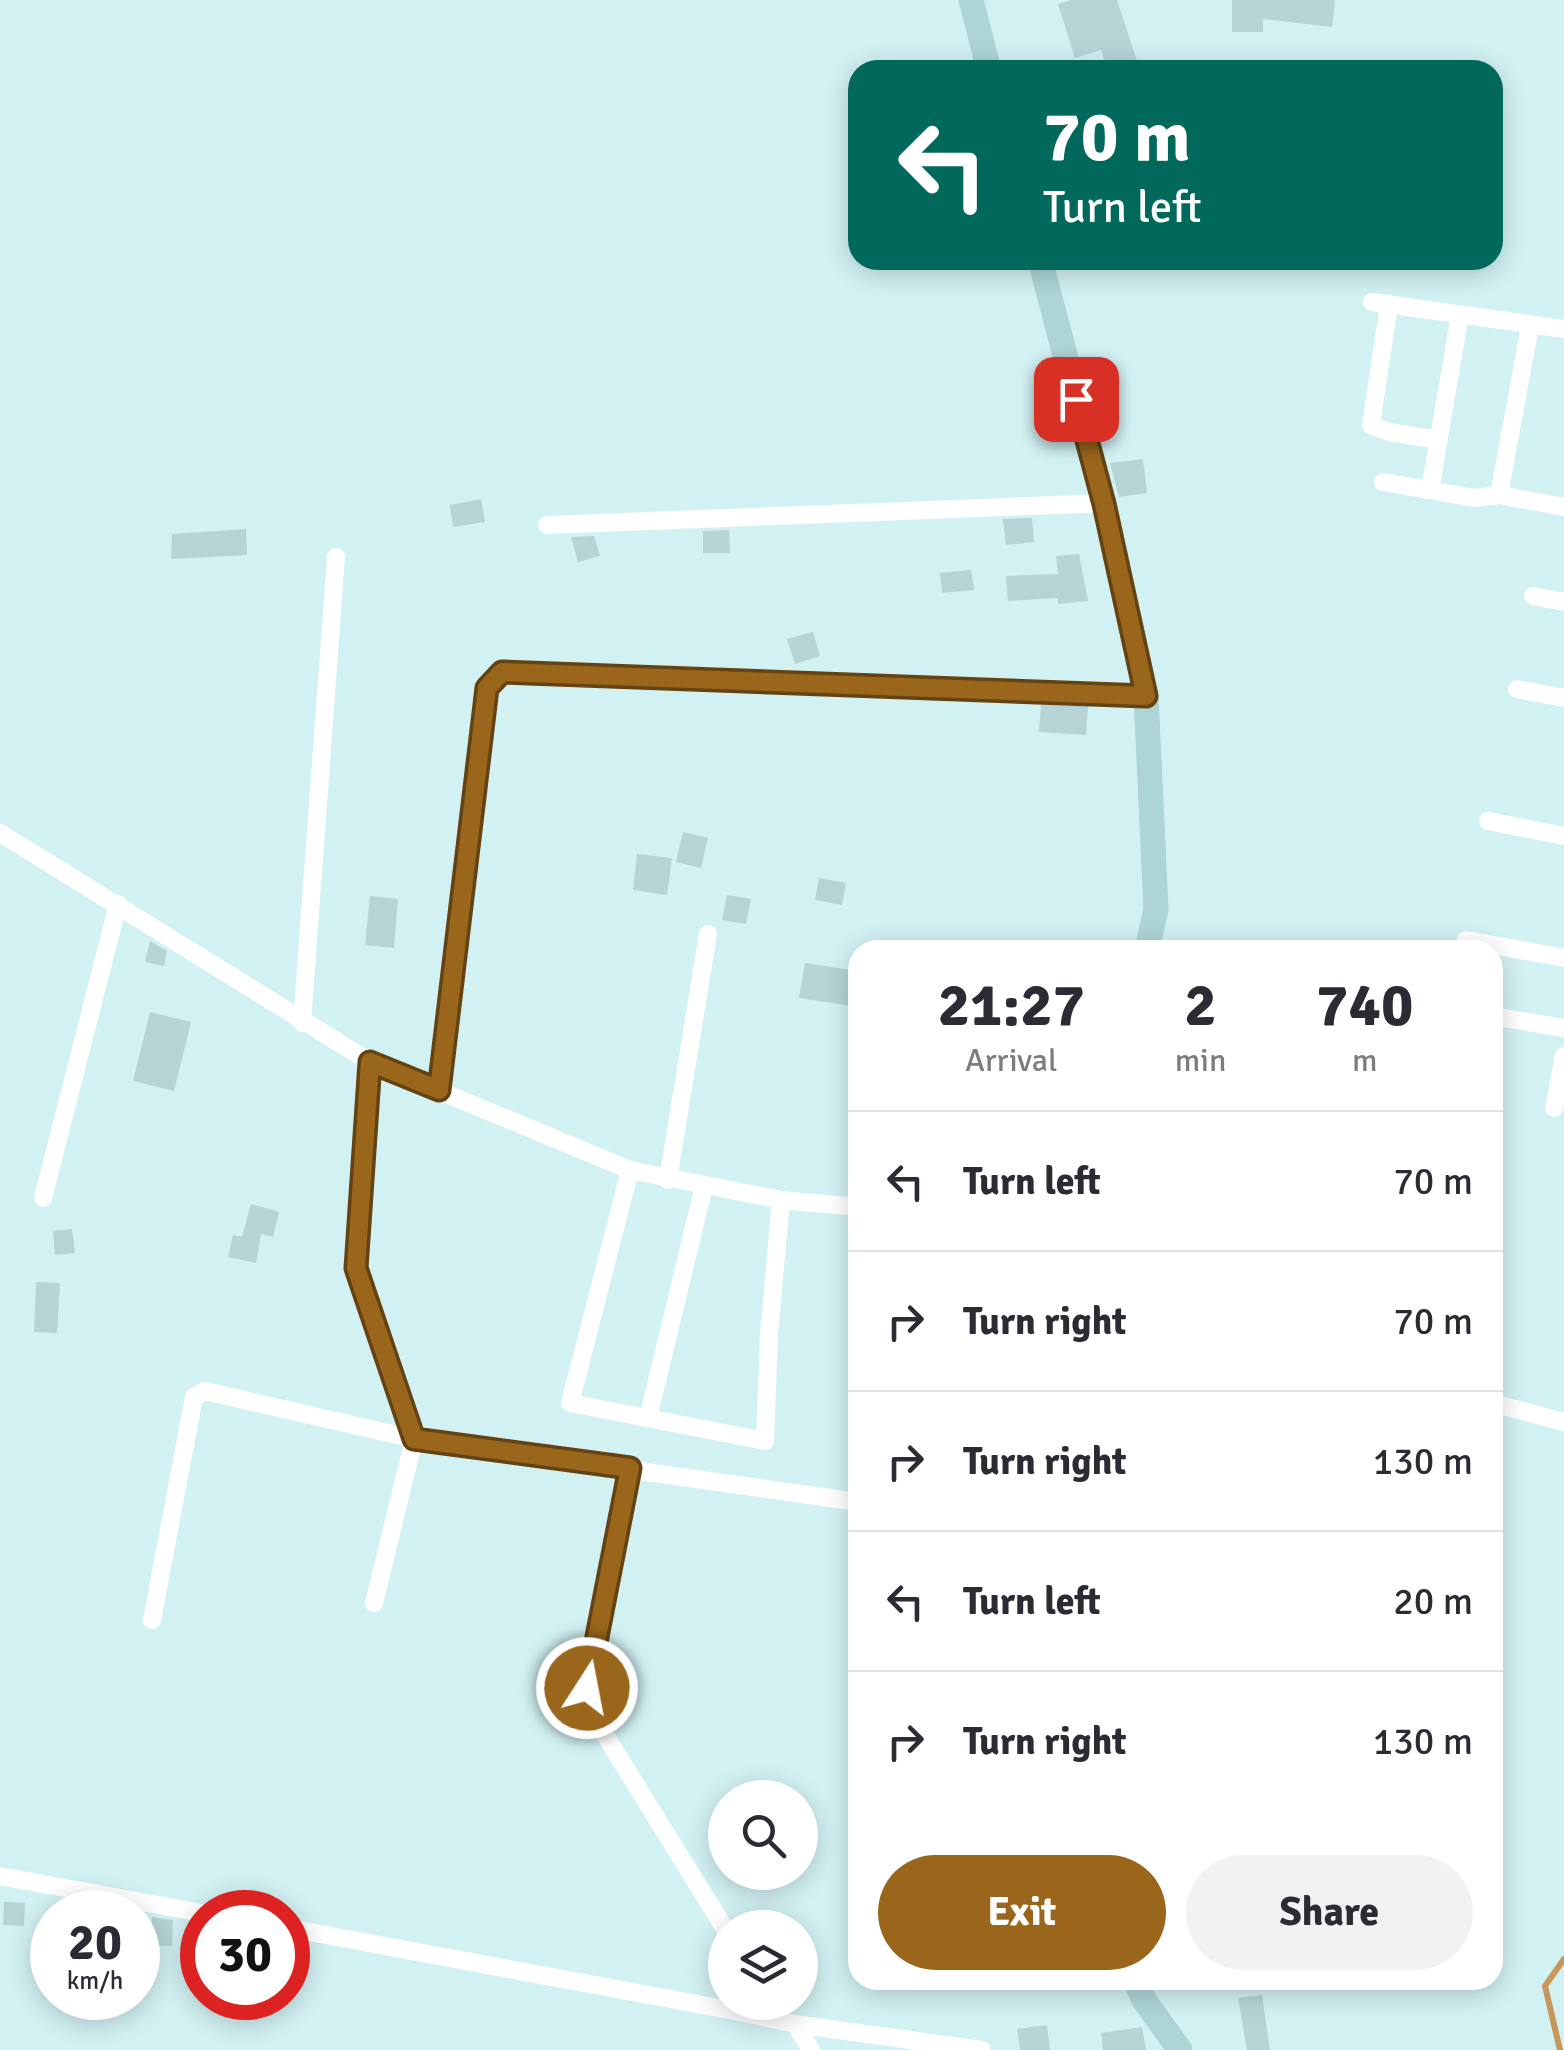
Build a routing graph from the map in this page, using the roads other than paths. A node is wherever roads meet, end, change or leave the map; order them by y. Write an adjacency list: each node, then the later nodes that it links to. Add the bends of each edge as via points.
1 (970, 0): 2 (street)
2 (986, 60)
3 (1043, 270): 12 (street)
4 (1460, 316): 5 (street); 7 (street); 7 (street, via 1381,303 1371,425)
5 (1530, 326): 6 (street); 10 (street)
6 (1564, 329)
7 (1438, 440): 9 (street)
8 (1383, 482): 9 (street)
9 (1430, 490): 10 (street)
10 (1498, 495): 11 (street)
11 (1563, 503)
12 (1104, 504): 13 (street); 18 (street)
13 (548, 525)
14 (336, 556): 29 (street)
15 (1534, 596): 16 (street)
16 (1564, 602)
17 (1518, 690): 19 (street)
18 (1146, 696): 25 (street, via 1156,910); 33 (street, via 502,672 487,688)
19 (1564, 698)
20 (1488, 821): 22 (street)
21 (0, 833): 23 (street)
22 (1564, 836)
23 (118, 904): 29 (street); 38 (street)
24 (708, 934): 36 (street)
25 (1149, 940)
26 (1503, 947): 27 (street)
27 (1564, 958)
28 (1503, 1018): 30 (street)
29 (302, 1023): 31 (street)
30 (1564, 1028)
31 (370, 1062): 33 (street); 44 (street, via 356,1268)
32 (1563, 1063): 34 (street)
33 (439, 1090): 35 (street)
34 (1554, 1108)
35 (630, 1170): 36 (street); 42 (street, via 570,1403)
36 (668, 1180): 37 (street)
37 (704, 1186): 39 (street); 42 (street)
38 (43, 1198)
39 (781, 1200): 40 (street); 42 (street, via 765,1441)
40 (848, 1206)
41 (1503, 1406): 43 (street)
42 (648, 1418)
43 (1564, 1422)
44 (414, 1439): 45 (street); 47 (street); 48 (street, via 205,1390 194,1397)
45 (630, 1468): 46 (street); 51 (street, via 587,1688 590,1709)
46 (848, 1501)
47 (374, 1603)
48 (152, 1620)
49 (0, 1876): 50 (street)
50 (180, 1909)
51 (713, 1910)
52 (310, 1932): 54 (street)
53 (1140, 1990): 59 (street)
54 (708, 2002)
55 (780, 2020): 56 (street)
56 (794, 2024): 57 (street); 58 (street)
57 (811, 2050)
58 (982, 2050)
59 (1180, 2050)

